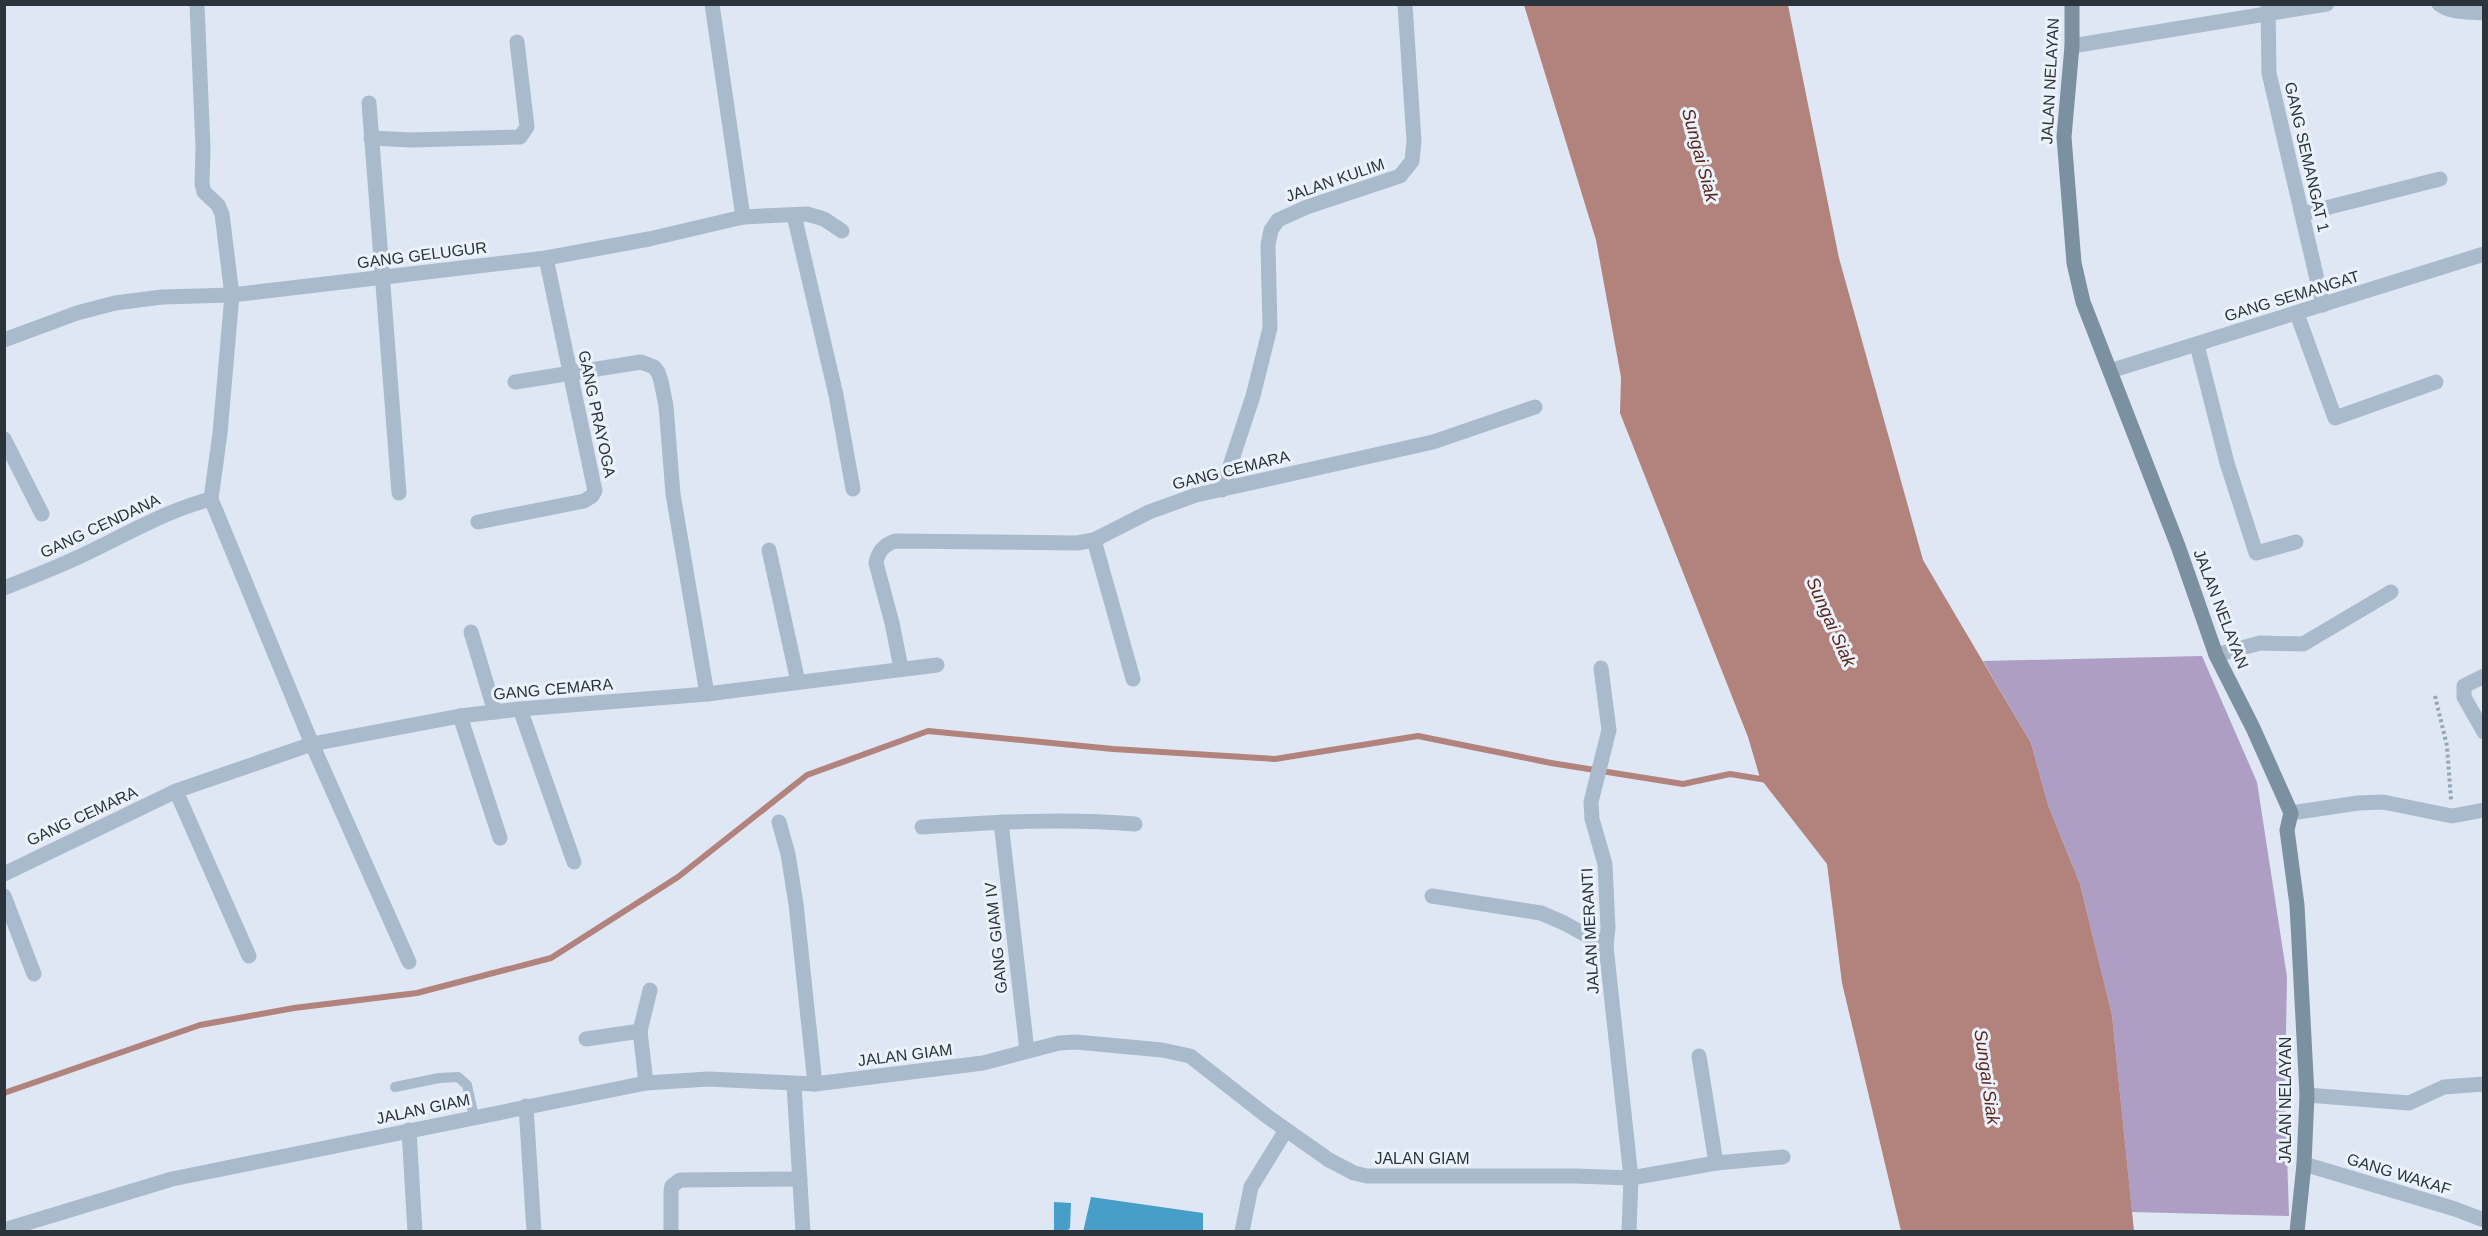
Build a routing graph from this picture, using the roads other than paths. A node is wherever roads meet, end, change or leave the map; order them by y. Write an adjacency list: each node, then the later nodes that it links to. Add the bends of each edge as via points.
1 (197, 4): 21 (street, via 202,184 222,214)
2 (712, 4): 16 (street)
3 (1405, 4): 33 (street, JALAN KULIM, via 1412,161 1400,177 1306,207 1278,220 1271,230 1270,328 1253,396)
4 (2072, 4): 10 (main road, JALAN NELAYAN)
5 (2326, 4): 7 (street)
6 (2439, 4): 8 (street, via 2442,8)
7 (2268, 10): 10 (street); 14 (street, GANG SEMANGAT 1, via 2269,73)
8 (2484, 13)
9 (517, 42): 12 (street, via 527,127 520,137)
10 (2072, 46): 26 (main road, JALAN NELAYAN, via 2064,137 2074,262 2083,302)
11 (369, 103): 12 (street)
12 (371, 138): 20 (street)
13 (2440, 179): 14 (street)
14 (2302, 214): 22 (street, GANG SEMANGAT 1)
15 (794, 215): 16 (street, GANG GELUGUR); 17 (street, GANG GELUGUR, via 816,216); 32 (street, via 836,395)
16 (743, 217): 19 (street, GANG GELUGUR)
17 (842, 231)
18 (2484, 254): 22 (street, GANG SEMANGAT)
19 (546, 258): 20 (street, GANG GELUGUR); 27 (street, GANG PRAYOGA)
20 (381, 278): 21 (street, GANG GELUGUR); 34 (street)
21 (232, 295): 24 (street, GANG GELUGUR, via 115,303); 35 (street)
22 (2323, 305): 23 (street, GANG SEMANGAT)
23 (2297, 314): 25 (street, GANG SEMANGAT); 29 (street, via 2335,418)
24 (4, 340)
25 (2197, 345): 26 (street, GANG SEMANGAT); 39 (street, via 2227,463 2256,553)
26 (2110, 371): 44 (main road, JALAN NELAYAN)
27 (569, 373): 28 (street); 37 (street, GANG PRAYOGA, via 595,484 592,496 584,501); 51 (street, via 641,362 658,372 666,406 674,505)
28 (514, 382)
29 (2436, 382)
30 (1535, 407): 33 (street, GANG CEMARA, via 1433,442)
31 (4, 439): 36 (street)
32 (853, 489)
33 (1222, 490): 38 (street, GANG CEMARA, via 1173,503)
34 (399, 493)
35 (211, 499): 41 (street, GANG CENDANA, via 188,505); 56 (street)
36 (42, 514)
37 (478, 522)
38 (1094, 540): 46 (street, GANG CEMARA, via 887,544 876,563); 49 (street)
39 (2296, 542)
40 (769, 550): 50 (street)
41 (4, 588)
42 (2391, 592): 44 (street, via 2303,644 2260,643)
43 (471, 632): 53 (street)
44 (2216, 655): 59 (main road, JALAN NELAYAN)
45 (937, 665): 46 (street, GANG CEMARA)
46 (901, 668): 50 (street, GANG CEMARA)
47 (1601, 668): 69 (street, JALAN MERANTI, via 1609,730 1591,802 1605,864)
48 (2484, 676): 55 (street, via 2464,686 2464,698)
49 (1133, 679)
50 (798, 682): 51 (street, GANG CEMARA)
51 (707, 694): 52 (street, GANG CEMARA)
52 (520, 708): 53 (street, GANG CEMARA); 65 (street)
53 (495, 712): 54 (street, GANG CEMARA)
54 (460, 716): 56 (street, GANG CEMARA); 64 (street)
55 (2484, 732)
56 (312, 744): 57 (street, GANG CEMARA); 71 (street)
57 (176, 791): 66 (street, GANG CEMARA); 70 (street)
58 (2484, 810): 59 (street, via 2452,816 2383,802)
59 (2291, 813): 83 (main road, JALAN NELAYAN, via 2287,830 2297,904)
60 (778, 822): 80 (street, via 794,894)
61 (1001, 822): 62 (street, via 1097,820); 63 (street); 76 (street, GANG GIAM IV)
62 (1135, 824)
63 (922, 827)
64 (500, 838)
65 (574, 862)
66 (4, 874)
67 (4, 896): 72 (street)
68 (1432, 896): 69 (street, via 1541,913)
69 (1606, 946): 91 (street, JALAN MERANTI)
70 (249, 956)
71 (409, 962)
72 (34, 974)
73 (650, 990): 74 (street)
74 (640, 1031): 75 (street); 78 (street)
75 (586, 1039)
76 (1027, 1051): 80 (street, JALAN GIAM, via 983,1063); 87 (street, JALAN GIAM, via 1076,1042 1179,1052 1200,1062)
77 (1700, 1056): 89 (street)
78 (646, 1083): 79 (street, JALAN GIAM, via 708,1079); 84 (street, JALAN GIAM)
79 (794, 1084): 80 (street, JALAN GIAM); 92 (street)
80 (815, 1084)
81 (2484, 1084): 83 (street, via 2444,1087 2409,1103)
82 (395, 1087): 85 (lane, via 458,1077 467,1085)
83 (2307, 1095): 90 (main road, JALAN NELAYAN)
84 (526, 1106): 85 (street, JALAN GIAM); 96 (street)
85 (474, 1117): 86 (street, JALAN GIAM)
86 (409, 1130): 94 (street, JALAN GIAM, via 172,1179); 95 (street)
87 (1286, 1130): 91 (street, JALAN GIAM, via 1342,1168 1367,1176); 99 (street, via 1251,1187)
88 (1783, 1157): 89 (street, JALAN GIAM)
89 (1716, 1163): 91 (street, JALAN GIAM)
90 (2304, 1164): 93 (street, GANG WAKAF); 101 (main road, JALAN NELAYAN)
91 (1631, 1178): 100 (street, JALAN MERANTI)
92 (800, 1179): 97 (street, via 680,1180 671,1191); 98 (street)
93 (2484, 1220)
94 (4, 1230)
95 (415, 1232)
96 (534, 1232)
97 (671, 1232)
98 (803, 1232)
99 (1242, 1232)
100 (1629, 1232)
101 (2297, 1232)

